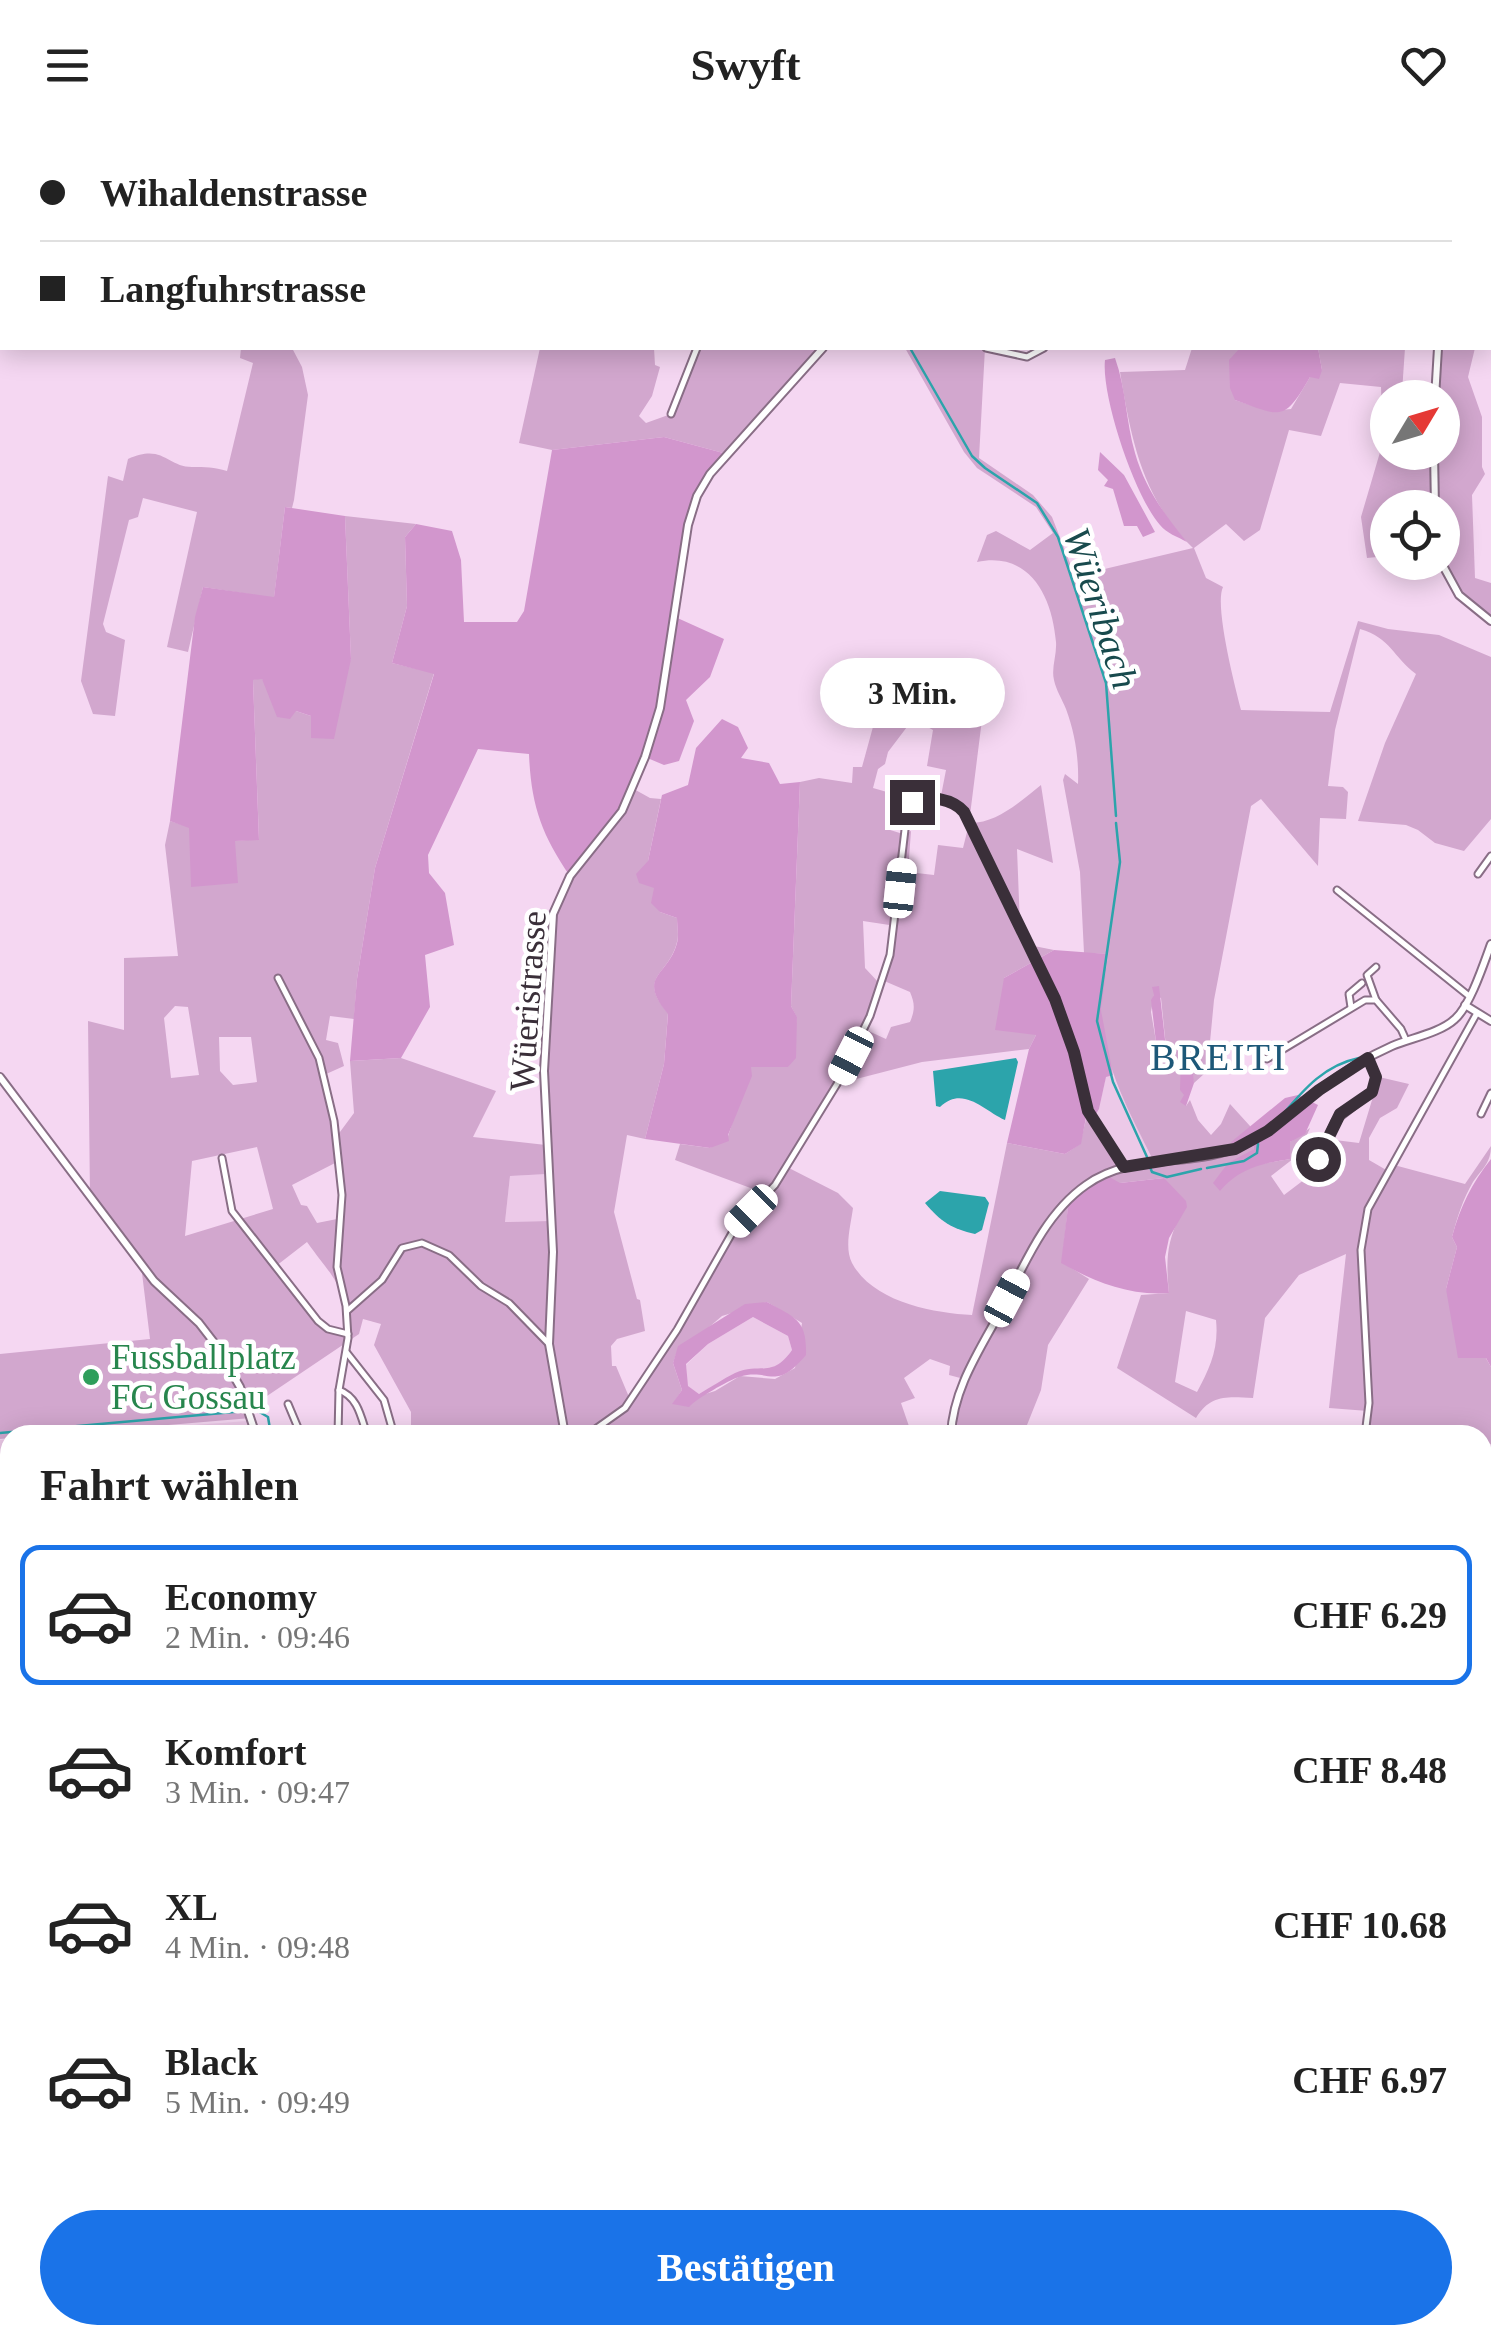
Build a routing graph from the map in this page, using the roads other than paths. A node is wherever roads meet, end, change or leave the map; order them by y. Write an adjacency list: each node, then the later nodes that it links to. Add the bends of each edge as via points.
1 (697, 350): 7 (street)
2 (822, 350): 34 (street, Wüeristrasse, via 697,496 660,708 645,756 622,811 570,876 553,914 544,1072)
3 (995, 350): 4 (street, via 1027,357)
4 (1040, 350)
5 (1438, 350): 6 (street)
6 (1436, 380)
7 (671, 414)
8 (1449, 580): 9 (street)
9 (1491, 621)
10 (1491, 856): 11 (street)
11 (1478, 874)
12 (1337, 890): 17 (street)
13 (1491, 944): 17 (street)
14 (1376, 967): 18 (street, via 1367,975)
15 (278, 978): 32 (street, via 319,1058 334,1121 342,1195 337,1266)
16 (1362, 983): 20 (street, via 1348,994)
17 (1469, 996): 19 (street)
18 (1376, 1000): 20 (street); 23 (street)
19 (1465, 1005): 21 (street); 23 (street, via 1455,1019)
20 (1350, 1007): 24 (street)
21 (1477, 1013): 22 (street); 46 (street, via 1368,1209 1360,1250)
22 (1491, 1021)
23 (1406, 1040): 25 (street)
24 (1263, 1058)
25 (1368, 1058): 30 (street, via 1376,1077 1372,1092 1340,1114 1316,1164); 31 (street, via 1235,1149)
26 (0, 1077): 38 (street, via 154,1281 206,1332 233,1372)
27 (1491, 1093): 28 (street)
28 (1480, 1114)
29 (222, 1158): 33 (street, via 232,1211 318,1320)
30 (1304, 1165)
31 (1124, 1167): 44 (street, via 1088,1111 1055,999 964,812 954,803 918,798 908,807 890,955 844,1070 776,1185 736,1226 631,1399); 45 (street, via 1086,1185 1047,1226 958,1393)
32 (347, 1312): 33 (street); 34 (street, via 382,1280 402,1248 422,1243 510,1303)
33 (348, 1334): 35 (street)
34 (549, 1344): 43 (street, Wüeristrasse)
35 (347, 1354): 36 (street); 42 (street, via 384,1400)
36 (339, 1390): 40 (street); 41 (street, via 356,1404)
37 (288, 1404): 39 (street)
38 (253, 1425)
39 (297, 1425)
40 (338, 1425)
41 (363, 1425)
42 (391, 1425)
43 (564, 1425)
44 (602, 1425)
45 (953, 1425)
46 (1366, 1425)

